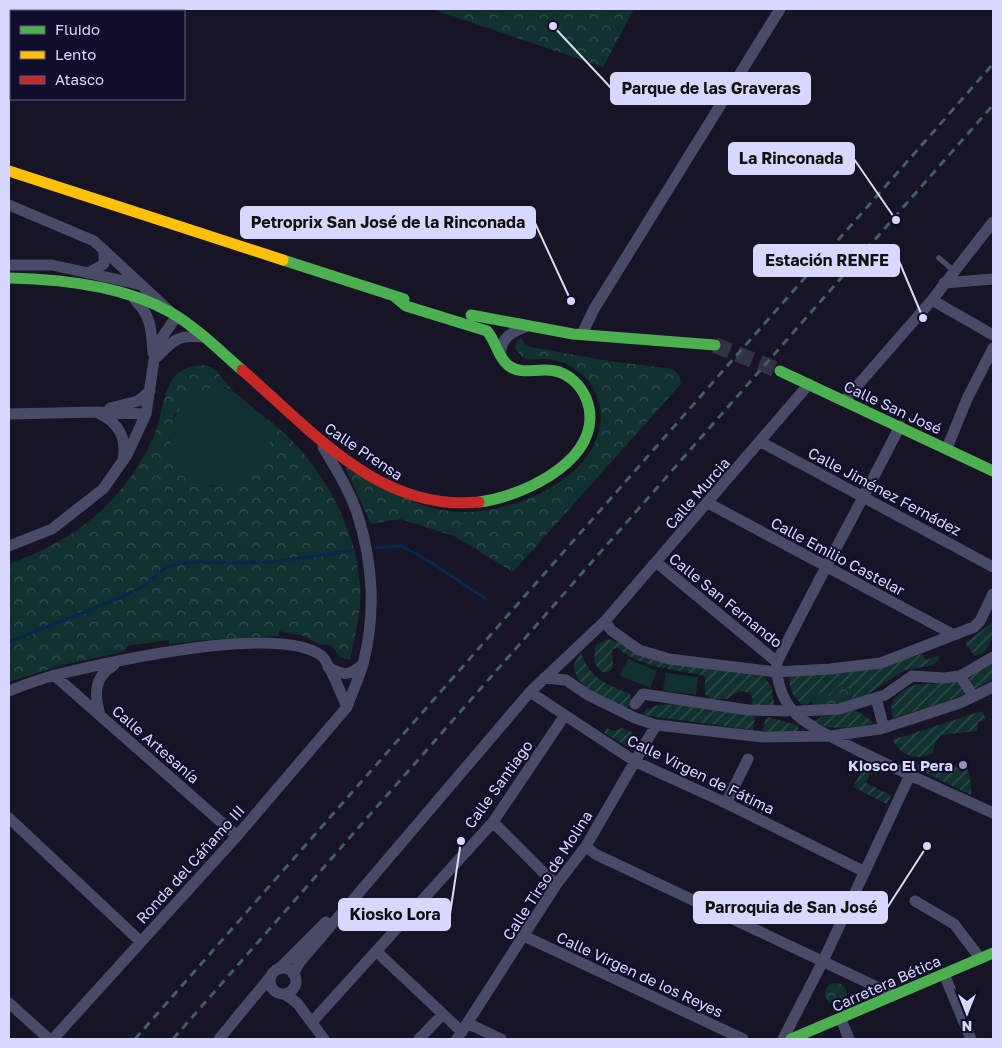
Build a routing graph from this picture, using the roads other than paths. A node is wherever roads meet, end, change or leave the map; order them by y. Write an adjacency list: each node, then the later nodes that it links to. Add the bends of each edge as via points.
1 (780, 9): 21 (street)
2 (9, 171): 16 (street)
3 (9, 205): 7 (street, via 94,241)
4 (993, 222): 6 (street)
5 (993, 235): 6 (street)
6 (981, 236): 10 (street)
7 (104, 250): 11 (street, via 104,264); 15 (street)
8 (940, 258): 10 (lane)
9 (9, 265): 11 (street, via 52,265)
10 (954, 271): 14 (street)
11 (88, 273): 15 (street)
12 (9, 278): 17 (street, Calle Prensa, via 35,277 97,287)
13 (993, 279): 14 (street)
14 (944, 283): 18 (street)
15 (144, 285): 19 (street)
16 (394, 296): 20 (street); 26 (street, Calle Prensa, via 406,306 487,331 495,338)
17 (135, 300): 19 (street, Calle Prensa, via 162,308); 27 (street, via 146,311 150,323)
18 (932, 300): 22 (street); 31 (street)
19 (176, 317): 23 (street, Calle Prensa); 27 (street, via 161,339)
20 (525, 327): 21 (street); 26 (street, via 506,337)
21 (582, 334): 24 (street, via 636,340 687,340)
22 (993, 335)
23 (204, 337): 27 (street, via 179,337); 36 (street, Calle Prensa)
24 (715, 345)
25 (993, 348): 38 (street, via 967,398)
26 (500, 353): 36 (street, Calle Prensa, via 503,362 514,369 549,368 562,372 580,386 585,396 590,424 585,440 546,480 499,499 458,504 437,502 384,486)
27 (154, 360): 30 (street)
28 (780, 371): 29 (street, Calle San José)
29 (809, 384): 31 (street, Calle San José); 37 (street, Calle Murcia)
30 (150, 390): 32 (street, via 138,401); 34 (street)
31 (844, 401): 35 (street, Calle San José)
32 (97, 412): 33 (street); 34 (street); 39 (street, via 112,420 121,430)
33 (9, 414)
34 (146, 414): 39 (street)
35 (900, 426): 38 (street, Calle San José); 41 (street)
36 (320, 442): 53 (street, Ronda del Cáñamo III, via 344,481 358,516 371,575 370,623)
37 (762, 442): 41 (street, Calle Jiménez Fernádez); 42 (street, Calle Murcia)
38 (947, 448): 40 (street, Calle San José)
39 (122, 461): 43 (street, via 103,489 52,529)
40 (993, 471)
41 (865, 497): 45 (street); 46 (street, Calle Jiménez Fernádez)
42 (708, 503): 44 (street, Calle Murcia); 45 (street, Calle Emilio Castelar)
43 (9, 546)
44 (656, 562): 48 (street, Calle Murcia); 54 (street, Calle San Fernando)
45 (825, 567): 49 (street, Calle Emilio Castelar); 54 (street)
46 (993, 567)
47 (993, 594): 49 (street, via 980,621)
48 (608, 626): 51 (street, Calle Murcia, via 582,642); 54 (street, via 639,650 669,659)
49 (954, 635): 54 (street, via 881,663 830,669)
50 (993, 657): 57 (street)
51 (565, 659): 58 (street, Calle Murcia); 59 (street)
52 (122, 661): 55 (street, via 174,650 268,642 296,644 323,656); 56 (street); 68 (street, via 106,670 98,683 95,692)
53 (363, 664): 55 (street, via 345,675); 66 (street, Ronda del Cáñamo III)
54 (777, 666): 67 (street, via 781,689)
55 (328, 667): 66 (street)
56 (54, 675): 61 (street); 68 (street, Calle Artesanía)
57 (960, 676): 62 (street); 64 (street, via 912,676)
58 (544, 678): 59 (street, via 566,680); 63 (street, Calle Murcia)
59 (576, 686): 71 (street, via 588,695)
60 (993, 687): 72 (street, via 960,703)
61 (9, 691)
62 (970, 691)
63 (530, 692): 69 (street, Calle Virgen de Fátima); 85 (street, Calle Murcia)
64 (876, 698): 67 (street, via 839,709); 70 (street)
65 (635, 704): 67 (street, via 643,694 748,710)
66 (347, 707): 83 (street, Ronda del Cáñamo III)
67 (793, 711): 73 (street); 74 (street, via 801,723)
68 (100, 715): 83 (street, Calle Artesanía)
69 (564, 716): 77 (street, Calle Virgen de Fátima); 82 (street, Calle Santiago)
70 (882, 721)
71 (656, 725): 74 (street, via 763,737); 77 (street, Calle Tirso de Molina)
72 (866, 731): 73 (street); 75 (street, via 861,740)
73 (830, 736): 74 (street); 75 (street)
74 (804, 737)
75 (864, 753): 78 (street)
76 (748, 759): 79 (street)
77 (636, 762): 79 (street, Calle Virgen de Fátima); 84 (street, Calle Tirso de Molina)
78 (910, 775): 80 (street); 86 (street)
79 (726, 803): 86 (street, Calle Virgen de Fátima)
80 (993, 813)
81 (9, 818): 90 (street)
82 (493, 822): 87 (street); 91 (street, Calle Santiago)
83 (238, 836): 90 (street, Ronda del Cáñamo III)
84 (586, 846): 87 (street, Calle Tirso de Molina); 93 (street, via 595,854)
85 (383, 867): 94 (street); 95 (street)
86 (865, 872): 93 (street)
87 (556, 885): 89 (street, Calle Tirso de Molina)
88 (915, 901): 92 (street, via 954,924)
89 (524, 936): 105 (street, Calle Tirso de Molina); 113 (street, Calle Virgen de los Reyes)
90 (140, 941): 108 (street, Ronda del Cáñamo III)
91 (376, 951): 101 (street); 104 (street, Calle Santiago)
92 (989, 953): 96 (street, Carretera Bética)
93 (823, 961): 99 (street); 102 (street)
94 (275, 973): 95 (street, via 287,969); 97 (street, via 270,984); 98 (street)
95 (293, 974): 97 (street, via 296,982)
96 (944, 974): 99 (street, Carretera Bética); 117 (street)
97 (284, 991): 98 (street); 104 (street)
98 (257, 995): 109 (street)
99 (894, 995): 103 (street, Carretera Bética)
100 (9, 1003): 107 (street)
101 (443, 1014): 105 (street); 111 (street)
102 (795, 1016): 106 (street); 114 (street)
103 (841, 1019): 106 (street, Carretera Bética); 116 (street)
104 (312, 1022): 110 (street)
105 (463, 1032): 112 (street)
106 (808, 1032): 115 (street, Carretera Bética)
107 (49, 1039)
108 (53, 1039)
109 (219, 1039)
110 (324, 1039)
111 (419, 1039)
112 (501, 1039)
113 (743, 1039)
114 (783, 1039)
115 (791, 1039)
116 (849, 1039)
117 (971, 1039)

